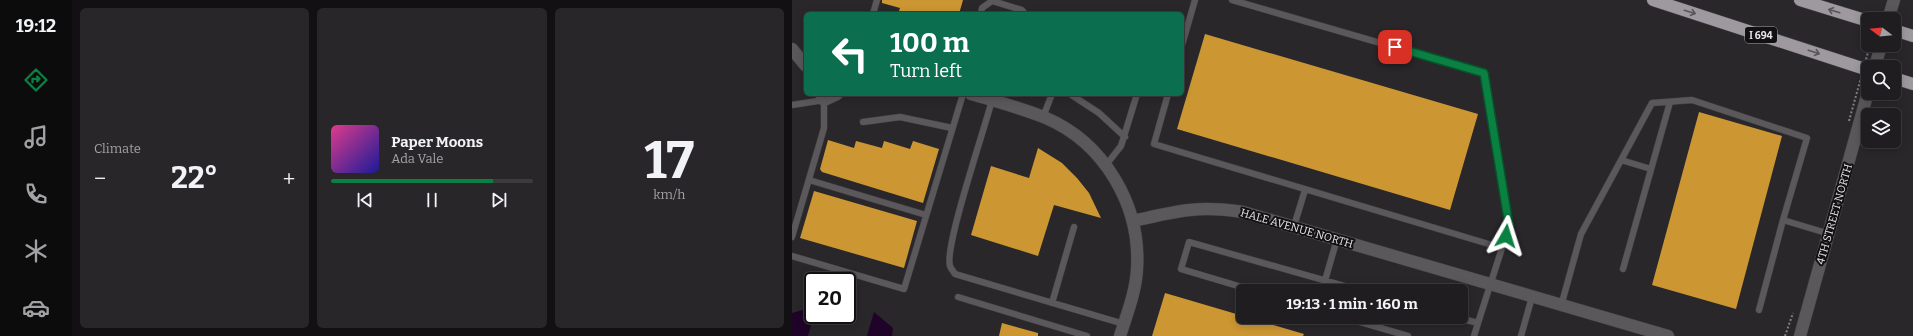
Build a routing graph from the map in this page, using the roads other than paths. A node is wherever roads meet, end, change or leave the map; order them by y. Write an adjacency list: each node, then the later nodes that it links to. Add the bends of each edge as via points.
1 (877, 0): 7 (lane)
2 (1195, 0): 14 (lane)
3 (1232, 0): 48 (lane, via 1484,73 1509,225)
4 (1653, 0): 17 (highway, I 694, one-way to 17)
5 (1800, 0): 11 (highway, one-way to 5)
6 (1894, 0): 10 (street)
7 (874, 12)
8 (981, 12): 9 (lane, via 992,1)
9 (1023, 12)
10 (1890, 12)
11 (1861, 19)
12 (1901, 32): 13 (highway)
13 (1913, 36)
14 (1184, 38)
15 (792, 49): 16 (street)
16 (804, 64)
17 (1861, 68)
18 (1901, 80): 19 (highway)
19 (1913, 84)
20 (962, 96): 33 (lane)
21 (978, 96): 27 (street)
22 (1051, 96): 31 (lane)
23 (1073, 96): 34 (lane, via 1099,113)
24 (1136, 96): 34 (lane)
25 (1167, 96): 39 (lane, via 1154,144)
26 (822, 97): 30 (lane); 38 (lane, via 824,128)
27 (992, 100): 31 (street); 58 (lane, via 956,224 950,267 955,274)
28 (1866, 100): 72 (street, 4TH STREET NORTH)
29 (1670, 102): 35 (lane, via 1652,103); 37 (lane); 41 (lane, via 1692,100 1808,138)
30 (792, 105)
31 (1043, 117): 36 (street, via 1071,132 1091,148)
32 (863, 122): 33 (lane, via 900,117)
33 (952, 128): 40 (lane)
34 (1125, 137): 36 (lane)
35 (1621, 160): 37 (lane); 59 (lane, via 1581,234)
36 (1106, 165): 42 (street, via 1126,200)
37 (1651, 169): 50 (lane)
38 (809, 180): 40 (lane); 46 (lane)
39 (1305, 190): 43 (lane); 48 (lane)
40 (926, 215): 49 (lane, via 904,289)
41 (1784, 220): 45 (lane); 60 (lane)
42 (1134, 221): 43 (street, HALE AVENUE NORTH, via 1199,208 1222,208); 64 (street, via 1137,269 1134,290)
43 (1294, 226): 47 (street, HALE AVENUE NORTH)
44 (1074, 227): 58 (lane)
45 (1823, 232)
46 (792, 237)
47 (1337, 239): 51 (lane); 54 (street, HALE AVENUE NORTH)
48 (1502, 248): 54 (lane)
49 (792, 256)
50 (1623, 269)
51 (1325, 281): 52 (lane); 53 (lane); 55 (lane, via 1189,242 1181,269)
52 (1324, 284)
53 (1336, 284)
54 (1489, 284): 57 (street, HALE AVENUE NORTH); 62 (lane)
55 (1236, 285)
56 (958, 297): 65 (lane)
57 (1532, 297): 59 (street, HALE AVENUE NORTH); 70 (lane)
58 (1052, 303): 64 (lane)
59 (1562, 306): 66 (street, HALE AVENUE NORTH)
60 (1759, 310)
61 (1468, 320): 62 (lane)
62 (1478, 323): 69 (lane)
63 (1367, 324): 68 (lane)
64 (1122, 330)
65 (1072, 334): 67 (lane)
66 (1654, 334): 71 (street, HALE AVENUE NORTH)
67 (1087, 336)
68 (1408, 336)
69 (1474, 336)
70 (1521, 336)
71 (1668, 336)
72 (1800, 336)

